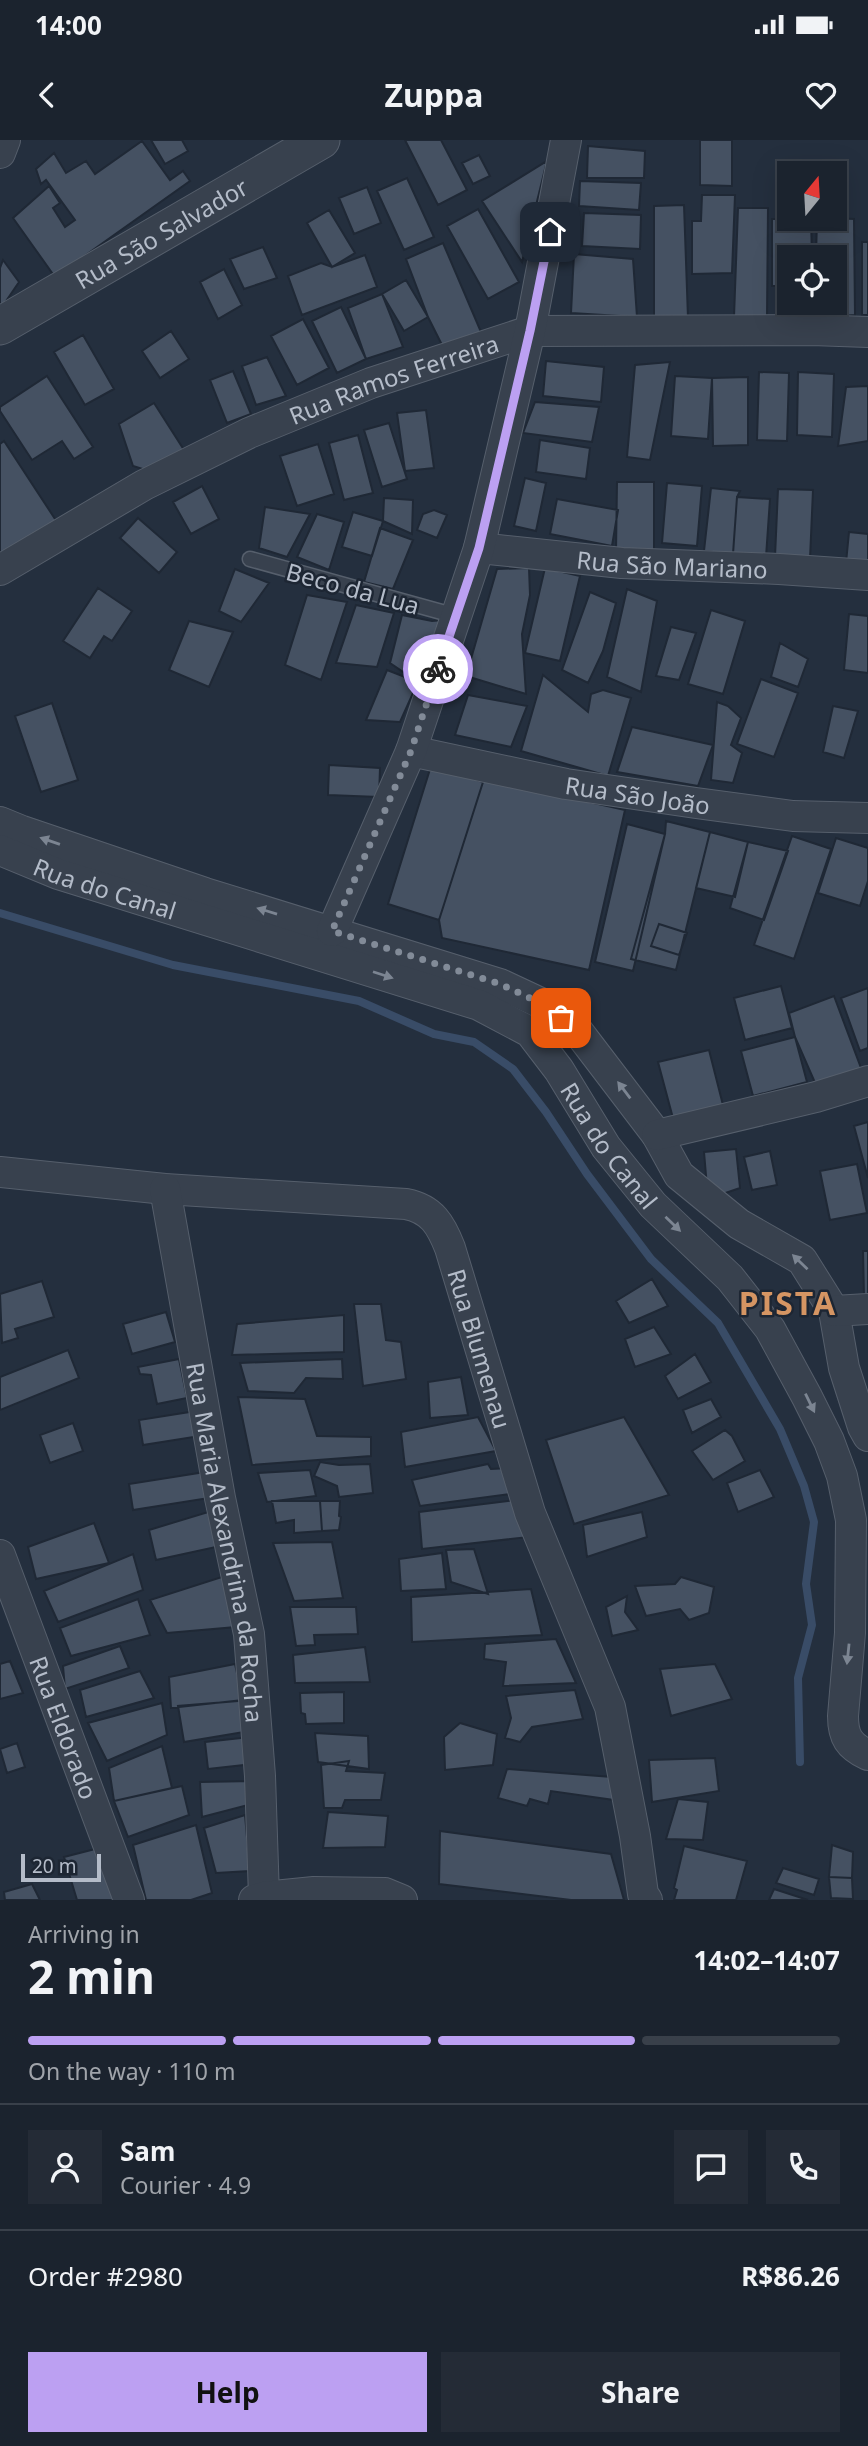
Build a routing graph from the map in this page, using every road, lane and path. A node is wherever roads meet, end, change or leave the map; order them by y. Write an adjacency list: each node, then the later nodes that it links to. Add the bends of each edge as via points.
1 (5, 140): 4 (street)
2 (321, 140): 5 (street, Rua São Salvador)
3 (566, 140): 6 (street)
4 (0, 153)
5 (0, 326)
6 (530, 331): 7 (street, Rua Ramos Ferreira); 8 (street); 10 (street, Rua Ramos Ferreira, via 371,383 249,433 144,485)
7 (868, 332)
8 (479, 548): 11 (street, Rua São Mariano, via 621,563); 12 (street)
9 (250, 559): 12 (lane, Beco da Lua)
10 (0, 570)
11 (868, 575)
12 (456, 616): 13 (street)
13 (411, 751): 14 (street, Rua São João, via 566,784 793,816); 17 (street)
14 (868, 818)
15 (0, 822): 17 (street, Rua do Canal, one-way to 15, via 205,893)
16 (0, 850): 26 (street, Rua do Canal, one-way to 26, via 58,874 479,1005 530,1032 614,1157 653,1205 730,1278 770,1329 829,1441 851,1520 843,1732 847,1741)
17 (332, 931): 19 (street, Rua do Canal, one-way to 17, via 577,1030 545,1005 500,984)
18 (868, 1081): 19 (street)
19 (657, 1135): 23 (street, Rua do Canal, one-way to 19, via 802,1259 739,1224 679,1175)
20 (0, 1172): 21 (street, Rua Blumenau)
21 (165, 1189): 27 (street, Rua Maria Alexandrina da Rocha, via 249,1634 260,1776); 30 (street, Rua Blumenau, via 407,1204 421,1206 435,1218 450,1248 530,1513 610,1707)
22 (868, 1309): 23 (street)
23 (834, 1311): 24 (street, Rua do Canal, via 844,1368)
24 (868, 1436)
25 (0, 1555): 28 (street, Rua Eldorado)
26 (868, 1755)
27 (259, 1898): 29 (street, via 314,1892 385,1893)
28 (129, 1900)
29 (402, 1900)
30 (647, 1900)

